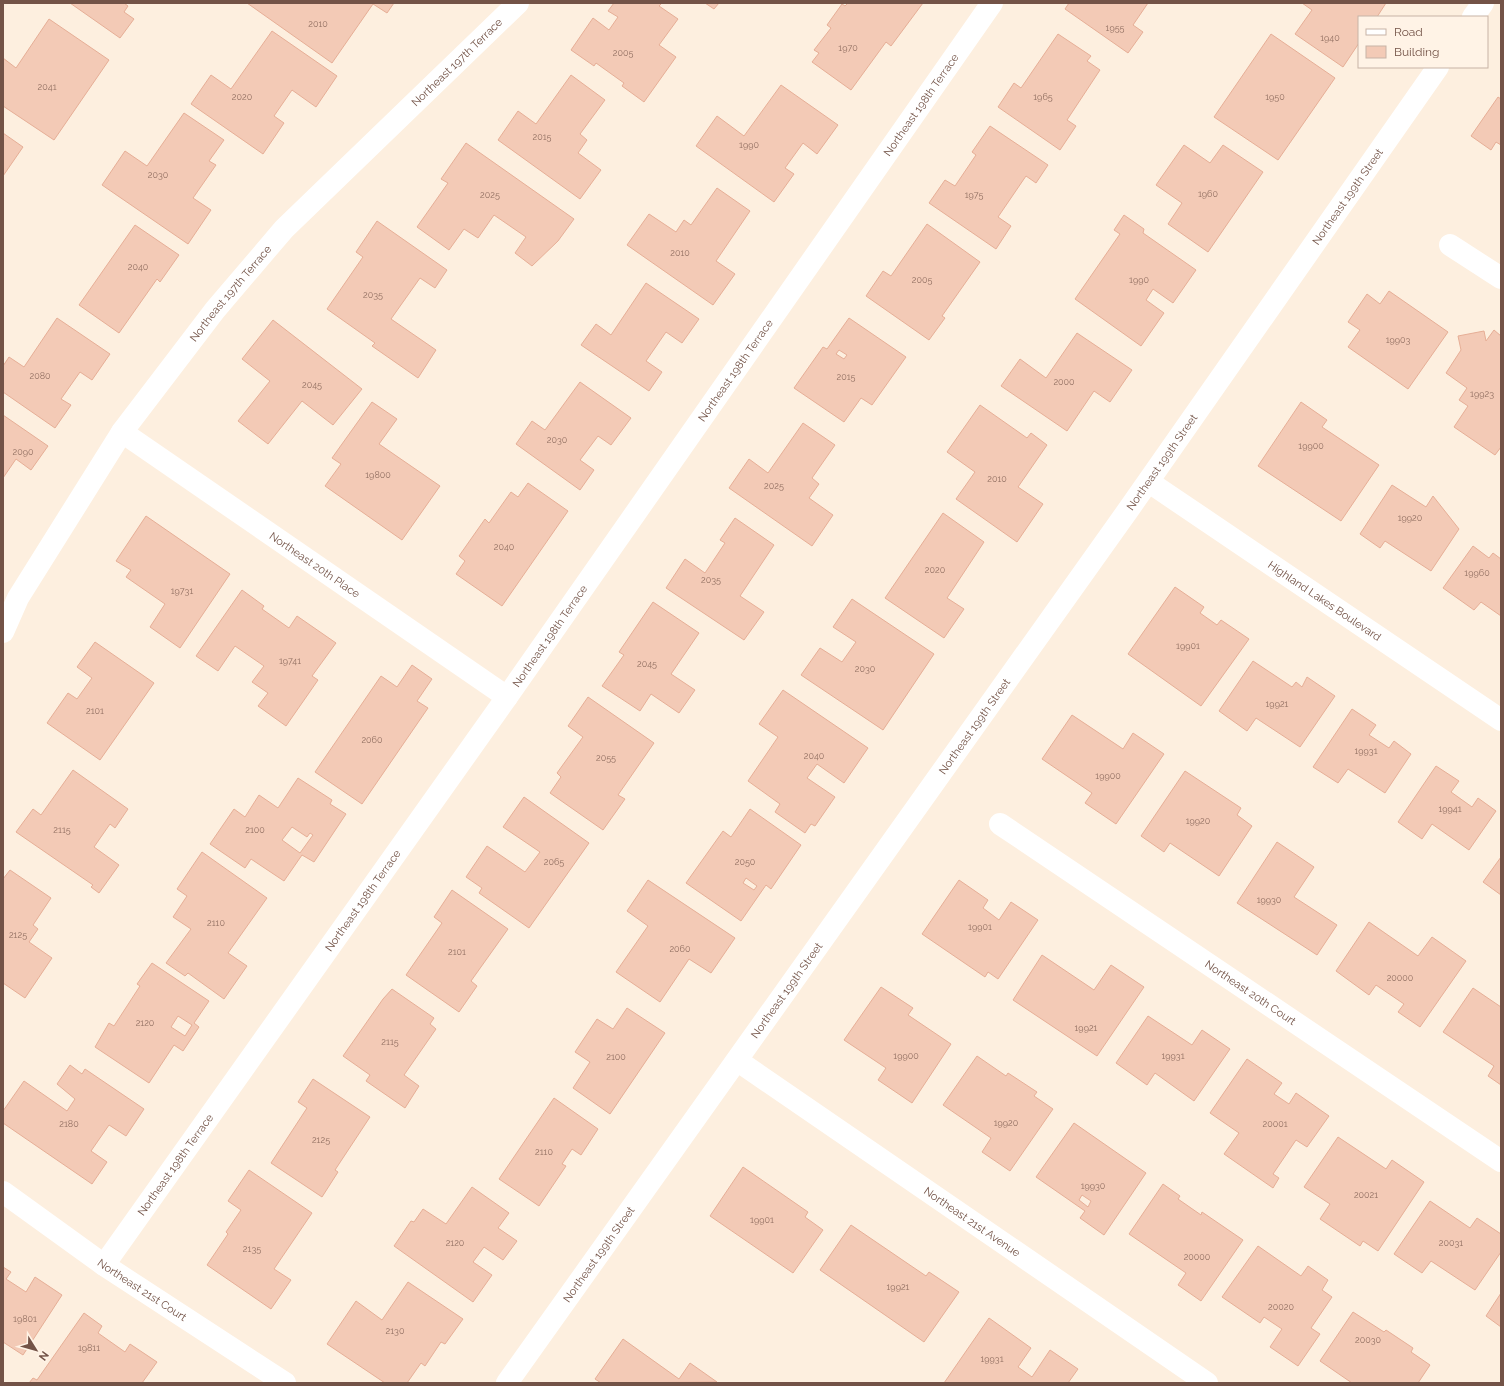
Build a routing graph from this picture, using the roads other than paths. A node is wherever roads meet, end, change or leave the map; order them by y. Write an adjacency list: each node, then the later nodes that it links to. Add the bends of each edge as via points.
1 (518, 3): 8 (street, Northeast 197th Terrace, via 284,229 215,310)
2 (992, 3): 11 (street, Northeast 198th Terrace)
3 (1483, 3): 4 (street)
4 (1474, 16)
5 (1437, 68): 9 (street, Northeast 199th Street)
6 (1450, 245): 7 (street)
7 (1501, 278)
8 (122, 432): 10 (street, Northeast 197th Terrace, via 18,598); 11 (street, Northeast 20th Place)
9 (1149, 482): 12 (street, Highland Lakes Boulevard); 14 (street, Northeast 199th Street)
10 (3, 632)
11 (507, 697): 17 (street, Northeast 198th Terrace)
12 (1501, 720)
13 (1000, 824): 15 (street, Northeast 20th Court)
14 (738, 1061): 19 (street, Northeast 199th Street); 20 (street, Northeast 21st Avenue)
15 (1501, 1161)
16 (3, 1192): 17 (street, Northeast 21st Court)
17 (104, 1265): 18 (street, Northeast 21st Court)
18 (285, 1383)
19 (507, 1383)
20 (1207, 1383)

